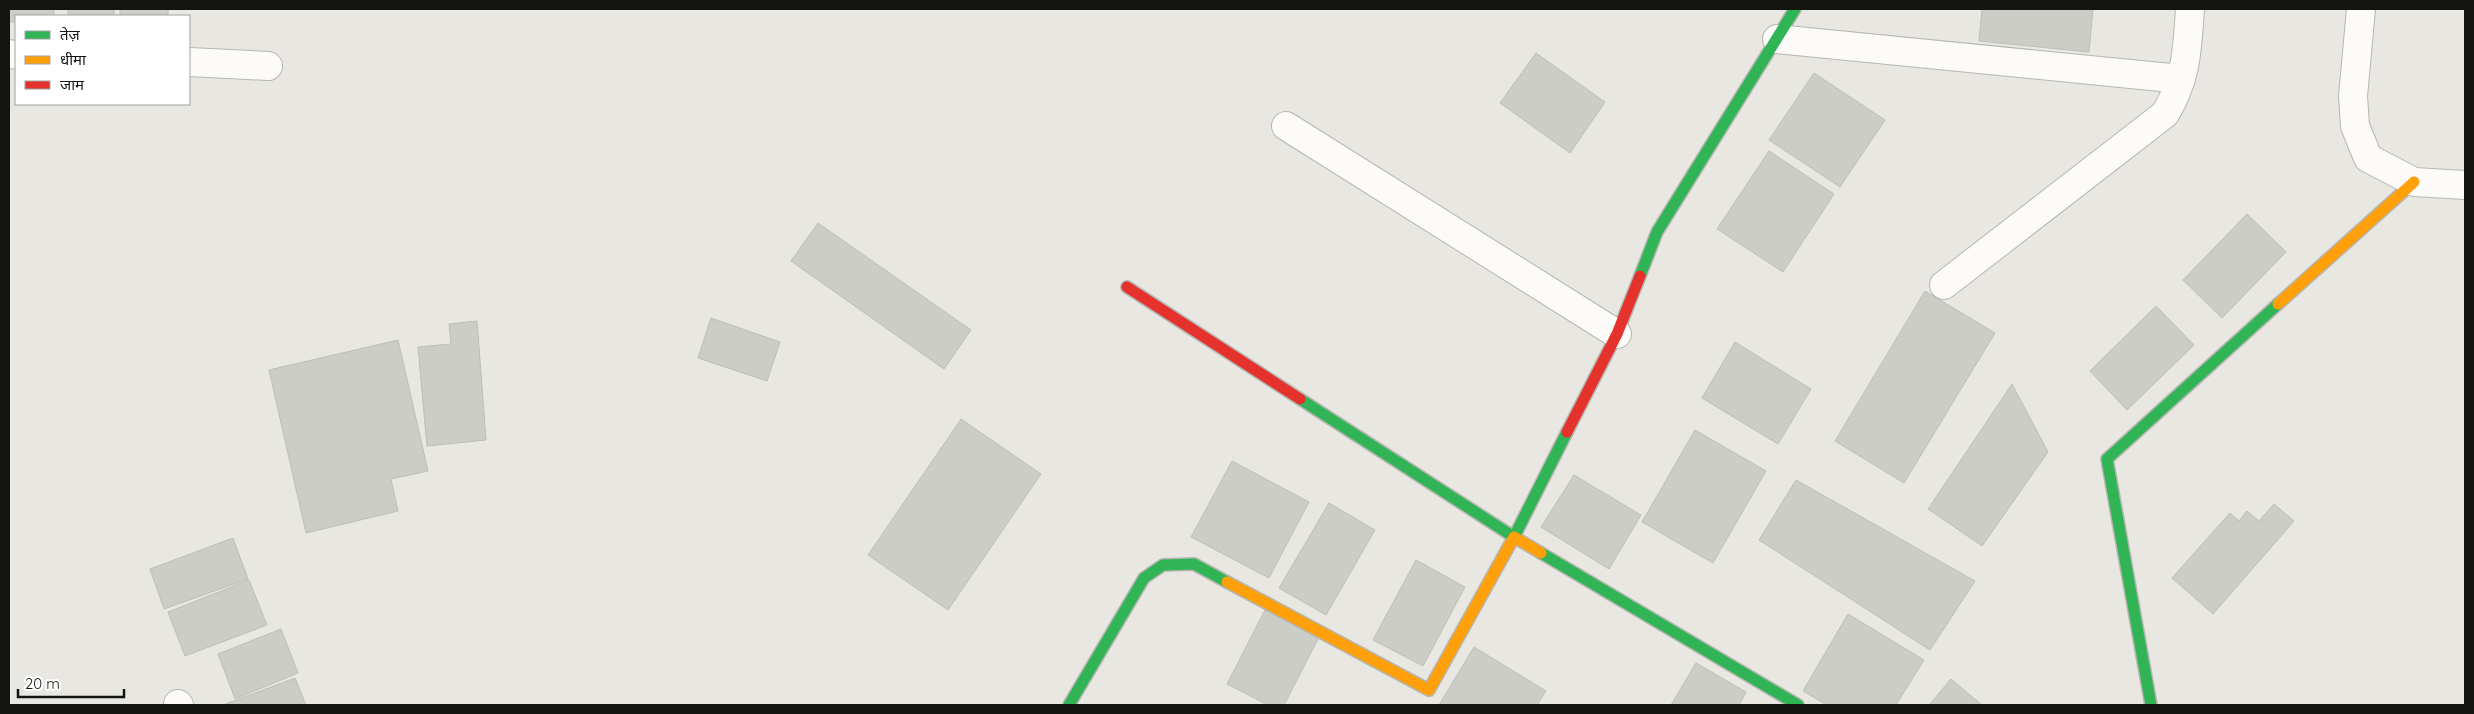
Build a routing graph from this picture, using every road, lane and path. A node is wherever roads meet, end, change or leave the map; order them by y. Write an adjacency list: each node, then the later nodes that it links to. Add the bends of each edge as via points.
1 (1795, 9): 4 (street)
2 (2190, 9): 7 (street, via 2186,64)
3 (2361, 9): 9 (street, via 2353,96 2355,126 2368,158)
4 (1777, 39): 7 (street); 13 (street, via 1657,232)
5 (190, 62): 6 (street)
6 (268, 66)
7 (2181, 79): 11 (street, via 2177,94 2165,114)
8 (1286, 126): 13 (street)
9 (2414, 182): 10 (street); 18 (street, via 2107,459)
10 (2465, 185)
11 (1944, 284)
12 (1127, 286): 14 (street)
13 (1617, 334): 14 (street)
14 (1514, 537): 15 (street); 17 (street)
15 (1425, 698): 16 (street, via 1194,564 1162,565 1144,578)
16 (1069, 705)
17 (1798, 705)
18 (2151, 705)

